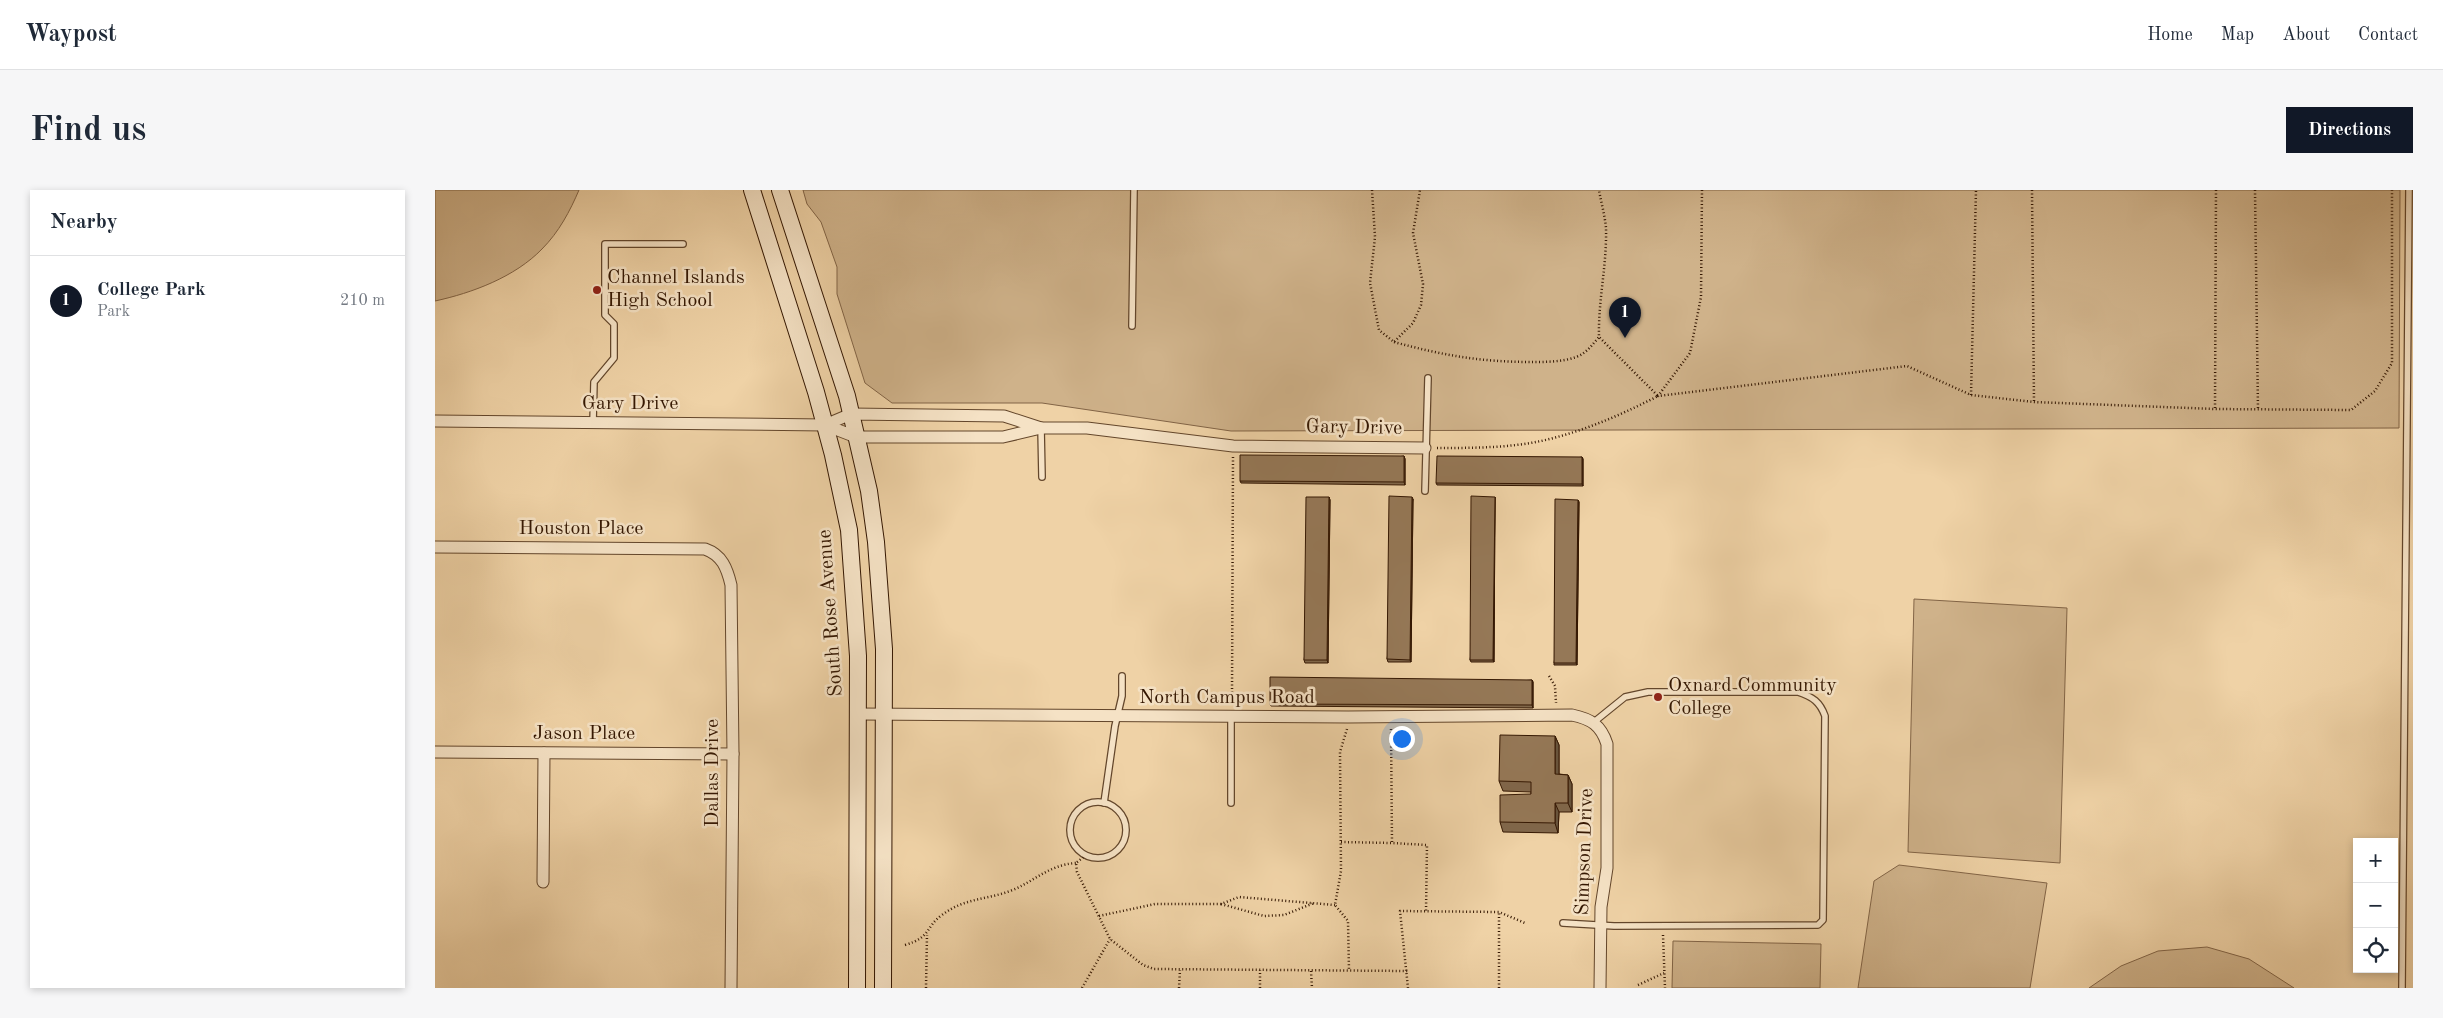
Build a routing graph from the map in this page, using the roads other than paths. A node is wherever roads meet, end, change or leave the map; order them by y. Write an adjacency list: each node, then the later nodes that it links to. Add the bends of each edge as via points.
1 (751, 190): 11 (main road, South Rose Avenue)
2 (780, 190): 8 (main road)
3 (1134, 190): 6 (lane)
4 (2409, 190): 37 (lane)
5 (683, 244): 10 (lane, via 605,244 605,315 614,324 614,358 594,382)
6 (1132, 326)
7 (1428, 378): 14 (lane)
8 (851, 414): 11 (street, Gary Drive); 12 (street, Gary Drive, via 1004,416); 13 (main road)
9 (435, 421): 10 (street, Gary Drive)
10 (593, 422): 11 (street, Gary Drive)
11 (825, 425): 13 (street, Gary Drive); 20 (main road, South Rose Avenue, via 849,530 858,656)
12 (1041, 428): 13 (street, Gary Drive, via 1003,437); 14 (street, Gary Drive, via 1087,428 1233,446); 15 (lane)
13 (856, 437): 21 (main road, via 869,491 881,588)
14 (1425, 448): 16 (lane)
15 (1041, 477)
16 (1425, 491)
17 (435, 546): 18 (street, Houston Place, via 705,549 715,552)
18 (722, 560): 27 (street, Dallas Drive, via 731,585)
19 (1122, 676): 22 (lane)
20 (857, 714): 21 (street, North Campus Road); 34 (main road, South Rose Avenue)
21 (884, 714): 22 (street, North Campus Road); 35 (main road)
22 (1118, 716): 23 (street, North Campus Road); 29 (lane)
23 (1231, 716): 24 (street, North Campus Road, via 1572,715); 28 (lane)
24 (1594, 722): 32 (street, Simpson Drive, via 1603,732 1607,744 1607,868); 32 (lane, via 1625,697 1648,692 1799,692 1817,701 1825,716 1823,920 1818,925)
25 (435, 752): 26 (street, Jason Place)
26 (544, 753): 27 (street, Jason Place); 30 (street)
27 (733, 754): 33 (street, Dallas Drive)
28 (1231, 802)
29 (1104, 803): 29 (lane, via 1113,807 1124,821 1124,839 1113,853 1095,858 1086,855 1073,843 1070,825 1079,810 1095,802)
30 (543, 882)
31 (1563, 924): 32 (lane)
32 (1601, 926): 36 (street, Simpson Drive)
33 (731, 988)
34 (857, 988)
35 (883, 988)
36 (1600, 988)
37 (2402, 988)

